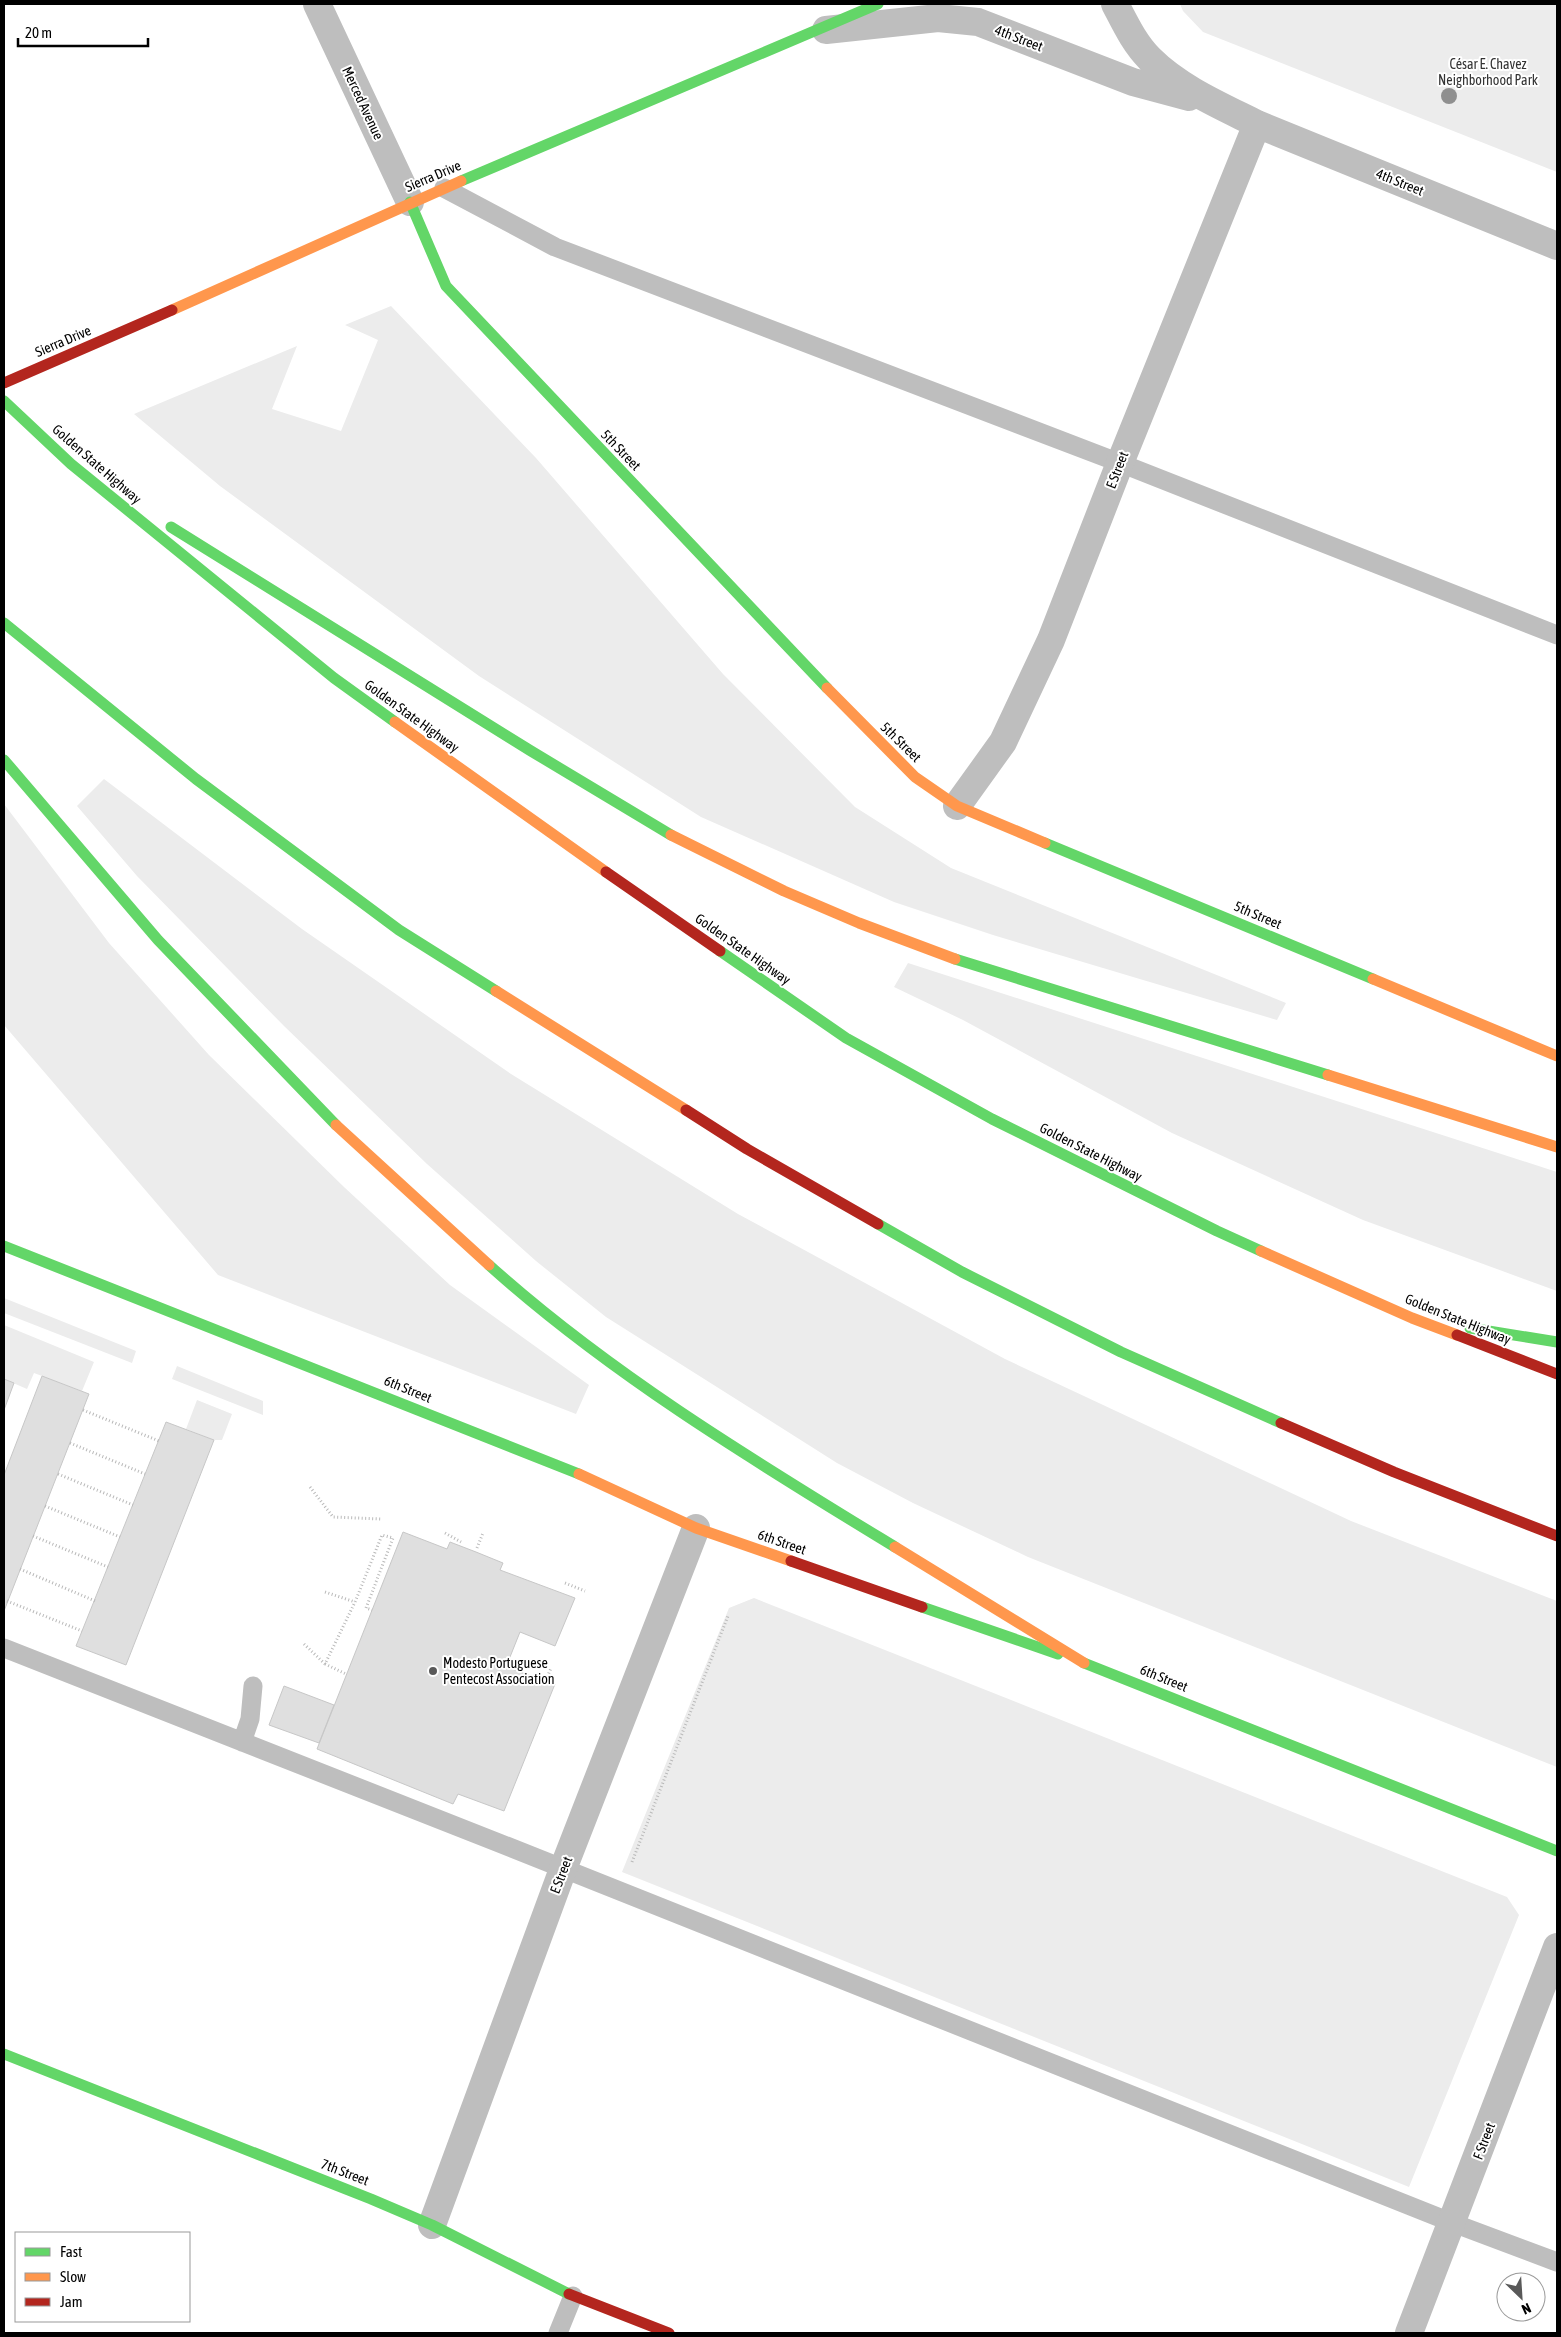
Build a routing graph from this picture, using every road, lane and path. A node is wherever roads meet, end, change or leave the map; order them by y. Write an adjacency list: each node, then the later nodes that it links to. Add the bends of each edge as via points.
1 (317, 4): 8 (street, Merced Avenue)
2 (878, 4): 4 (main road, Sierra Drive)
3 (1115, 4): 5 (street, 4th Street, via 1149,58 1169,76)
4 (814, 32): 5 (street, 4th Street, via 938,18 978,22 1132,82); 7 (main road, Sierra Drive)
5 (1217, 104): 6 (street, 4th Street)
6 (1258, 124): 9 (street, 4th Street); 12 (street, E Street)
7 (444, 188): 8 (main road, Sierra Drive); 12 (lane, via 555,247)
8 (410, 202): 10 (main road, Sierra Drive); 17 (main road, 5th Street, via 446,286 871,734 915,777)
9 (1557, 246)
10 (4, 383)
11 (4, 401): 13 (main road, Golden State Highway)
12 (1120, 463): 15 (lane); 17 (street, E Street, via 1051,640 1002,742)
13 (71, 464): 19 (main road, via 672,836 784,891 944,955); 21 (main road, Golden State Highway, via 342,683 505,802 846,1038 992,1119 1217,1231)
14 (4, 623): 37 (main road, via 196,778 399,930 747,1149 962,1272 1121,1352 1394,1472)
15 (1557, 635)
16 (4, 760): 54 (main road, via 158,940 346,1136 506,1282 619,1369 794,1485)
17 (957, 806): 18 (main road, 5th Street)
18 (1557, 1056)
19 (1557, 1147)
20 (4, 1246): 33 (main road, 6th Street, via 566,1468)
21 (1412, 1318): 22 (main road); 23 (main road, Golden State Highway)
22 (1557, 1342)
23 (1557, 1374)
24 (83, 1410): 25 (path)
25 (158, 1441)
26 (70, 1443): 28 (path)
27 (58, 1474): 30 (path)
28 (145, 1474)
29 (310, 1487): 32 (path, via 333,1517)
30 (133, 1505)
31 (45, 1506): 38 (path)
32 (381, 1519)
33 (696, 1528): 54 (main road, 6th Street); 63 (street, E Street)
34 (445, 1533): 39 (path)
35 (483, 1533): 40 (path)
36 (33, 1536): 41 (path)
37 (1557, 1536)
38 (120, 1537)
39 (461, 1542)
40 (477, 1548)
41 (108, 1567)
42 (20, 1569): 47 (path)
43 (565, 1584): 44 (path)
44 (585, 1591)
45 (325, 1592): 48 (path)
46 (7, 1601): 51 (path)
47 (95, 1601)
48 (355, 1602): 49 (path, via 382,1535 393,1538 366,1608); 55 (path)
49 (372, 1610)
50 (728, 1616): 62 (path)
51 (82, 1631)
52 (304, 1644): 55 (path)
53 (4, 1648): 60 (lane)
54 (1084, 1663): 61 (main road, 6th Street)
55 (325, 1664): 57 (path)
56 (552, 1668): 58 (path)
57 (346, 1674)
58 (546, 1680)
59 (253, 1686): 60 (lane, via 250,1719)
60 (242, 1742): 63 (lane)
61 (1557, 1851)
62 (631, 1863)
63 (563, 1869): 66 (lane); 67 (street, E Street)
64 (1557, 1947): 66 (street, F Street)
65 (4, 2054): 67 (main road, 7th Street)
66 (1453, 2223): 68 (lane); 72 (street, F Street)
67 (432, 2225): 69 (main road, 7th Street)
68 (1557, 2262)
69 (573, 2296): 70 (lane); 71 (main road, 7th Street)
70 (558, 2333)
71 (669, 2333)
72 (1409, 2333)

